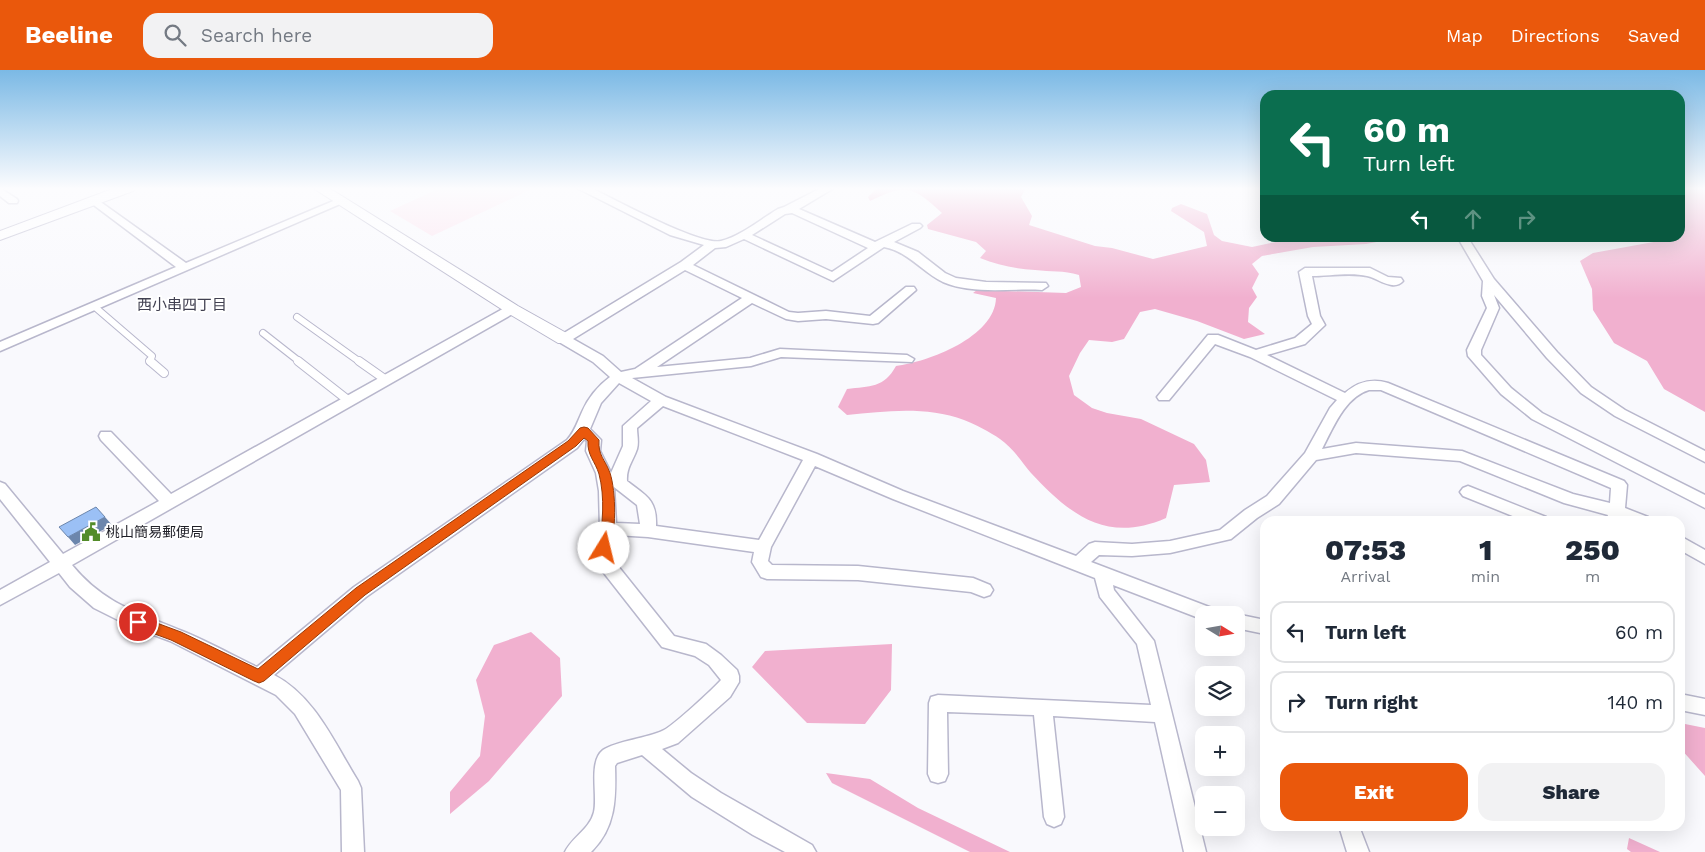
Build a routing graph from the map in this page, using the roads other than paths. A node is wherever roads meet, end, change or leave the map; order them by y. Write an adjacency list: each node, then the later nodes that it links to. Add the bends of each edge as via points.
1 (30, 224): 10 (street)
2 (127, 224): 15 (street)
3 (287, 224): 15 (street)
4 (379, 224): 22 (street)
5 (657, 224): 12 (street)
6 (761, 224): 9 (street)
7 (829, 224): 13 (street)
8 (916, 226): 13 (street)
9 (744, 235): 12 (street, via 722,245); 13 (street, via 833,276)
10 (0, 236)
11 (1465, 242): 17 (street)
12 (712, 244): 14 (street)
13 (879, 245): 18 (street, via 893,245 909,251 952,281 996,287)
14 (685, 264): 20 (street); 25 (street)
15 (185, 268): 21 (street)
16 (1397, 281): 27 (street, via 1385,280 1370,272 1305,272 1314,316 1319,324 1300,341)
17 (1489, 281): 40 (street, via 1586,390 1620,413); 45 (street, via 1488,296 1493,308 1474,356 1506,391 1537,416)
18 (1042, 286)
19 (910, 290): 20 (street, via 873,320 786,315)
20 (752, 297): 30 (street)
21 (95, 307): 26 (street); 29 (lane, via 152,356 150,362)
22 (512, 309): 25 (street); 32 (street)
23 (298, 316): 32 (lane)
24 (263, 333): 36 (lane)
25 (564, 339): 31 (street, via 598,359)
26 (0, 348)
27 (1255, 354): 33 (street, via 1213,338); 34 (street)
28 (907, 359): 30 (street, via 780,353 751,362)
29 (164, 373)
30 (639, 373): 31 (street)
31 (620, 377): 35 (street); 37 (street, via 596,401 587,416)
32 (386, 380): 36 (street)
33 (1164, 397)
34 (1346, 399): 39 (street, via 1337,408); 47 (street, via 1359,388 1382,386 1619,485)
35 (661, 400): 41 (street); 49 (street, via 630,426 630,444 618,473 619,483 641,497 649,511)
36 (349, 401): 44 (street)
37 (584, 431): 48 (street, via 594,440 593,451 604,473); 61 (street, via 572,444 360,592)
38 (106, 436): 44 (street)
39 (1310, 456): 47 (street, via 1356,448 1462,456); 54 (street, via 1273,500 1225,535 1170,547 1095,548)
40 (1705, 457)
41 (812, 458): 51 (street); 54 (street)
42 (0, 488): 53 (street)
43 (1468, 492): 46 (street)
44 (169, 502): 53 (street)
45 (1705, 502)
46 (1528, 516)
47 (1615, 516)
48 (608, 529): 49 (street); 66 (street, via 604,548 606,563 659,632 668,642 700,649 730,676 730,682 723,691 671,737)
49 (648, 531): 51 (street)
50 (1685, 545): 52 (street)
51 (763, 547): 56 (street, via 760,562 767,572 858,574 972,585)
52 (1705, 558)
53 (61, 564): 57 (street); 61 (street, via 100,603)
54 (1078, 564): 55 (street)
55 (1103, 574): 58 (street); 65 (street, via 1106,592 1145,641)
56 (984, 590)
57 (0, 598)
58 (1195, 609)
59 (1245, 623): 60 (street)
60 (1260, 626)
61 (259, 677): 70 (street, via 283,689 302,708 351,788)
62 (1685, 703): 63 (street)
63 (1705, 706)
64 (1043, 707): 65 (street); 67 (street, via 938,703); 68 (street)
65 (1162, 714): 73 (street)
66 (644, 744): 71 (street, via 611,756 605,763 606,808 603,818 592,838); 72 (street, via 660,761 704,792)
67 (938, 774)
68 (1054, 816)
69 (1351, 831): 74 (street)
70 (353, 852)
71 (576, 852)
72 (805, 852)
73 (1195, 852)
74 (1358, 852)

